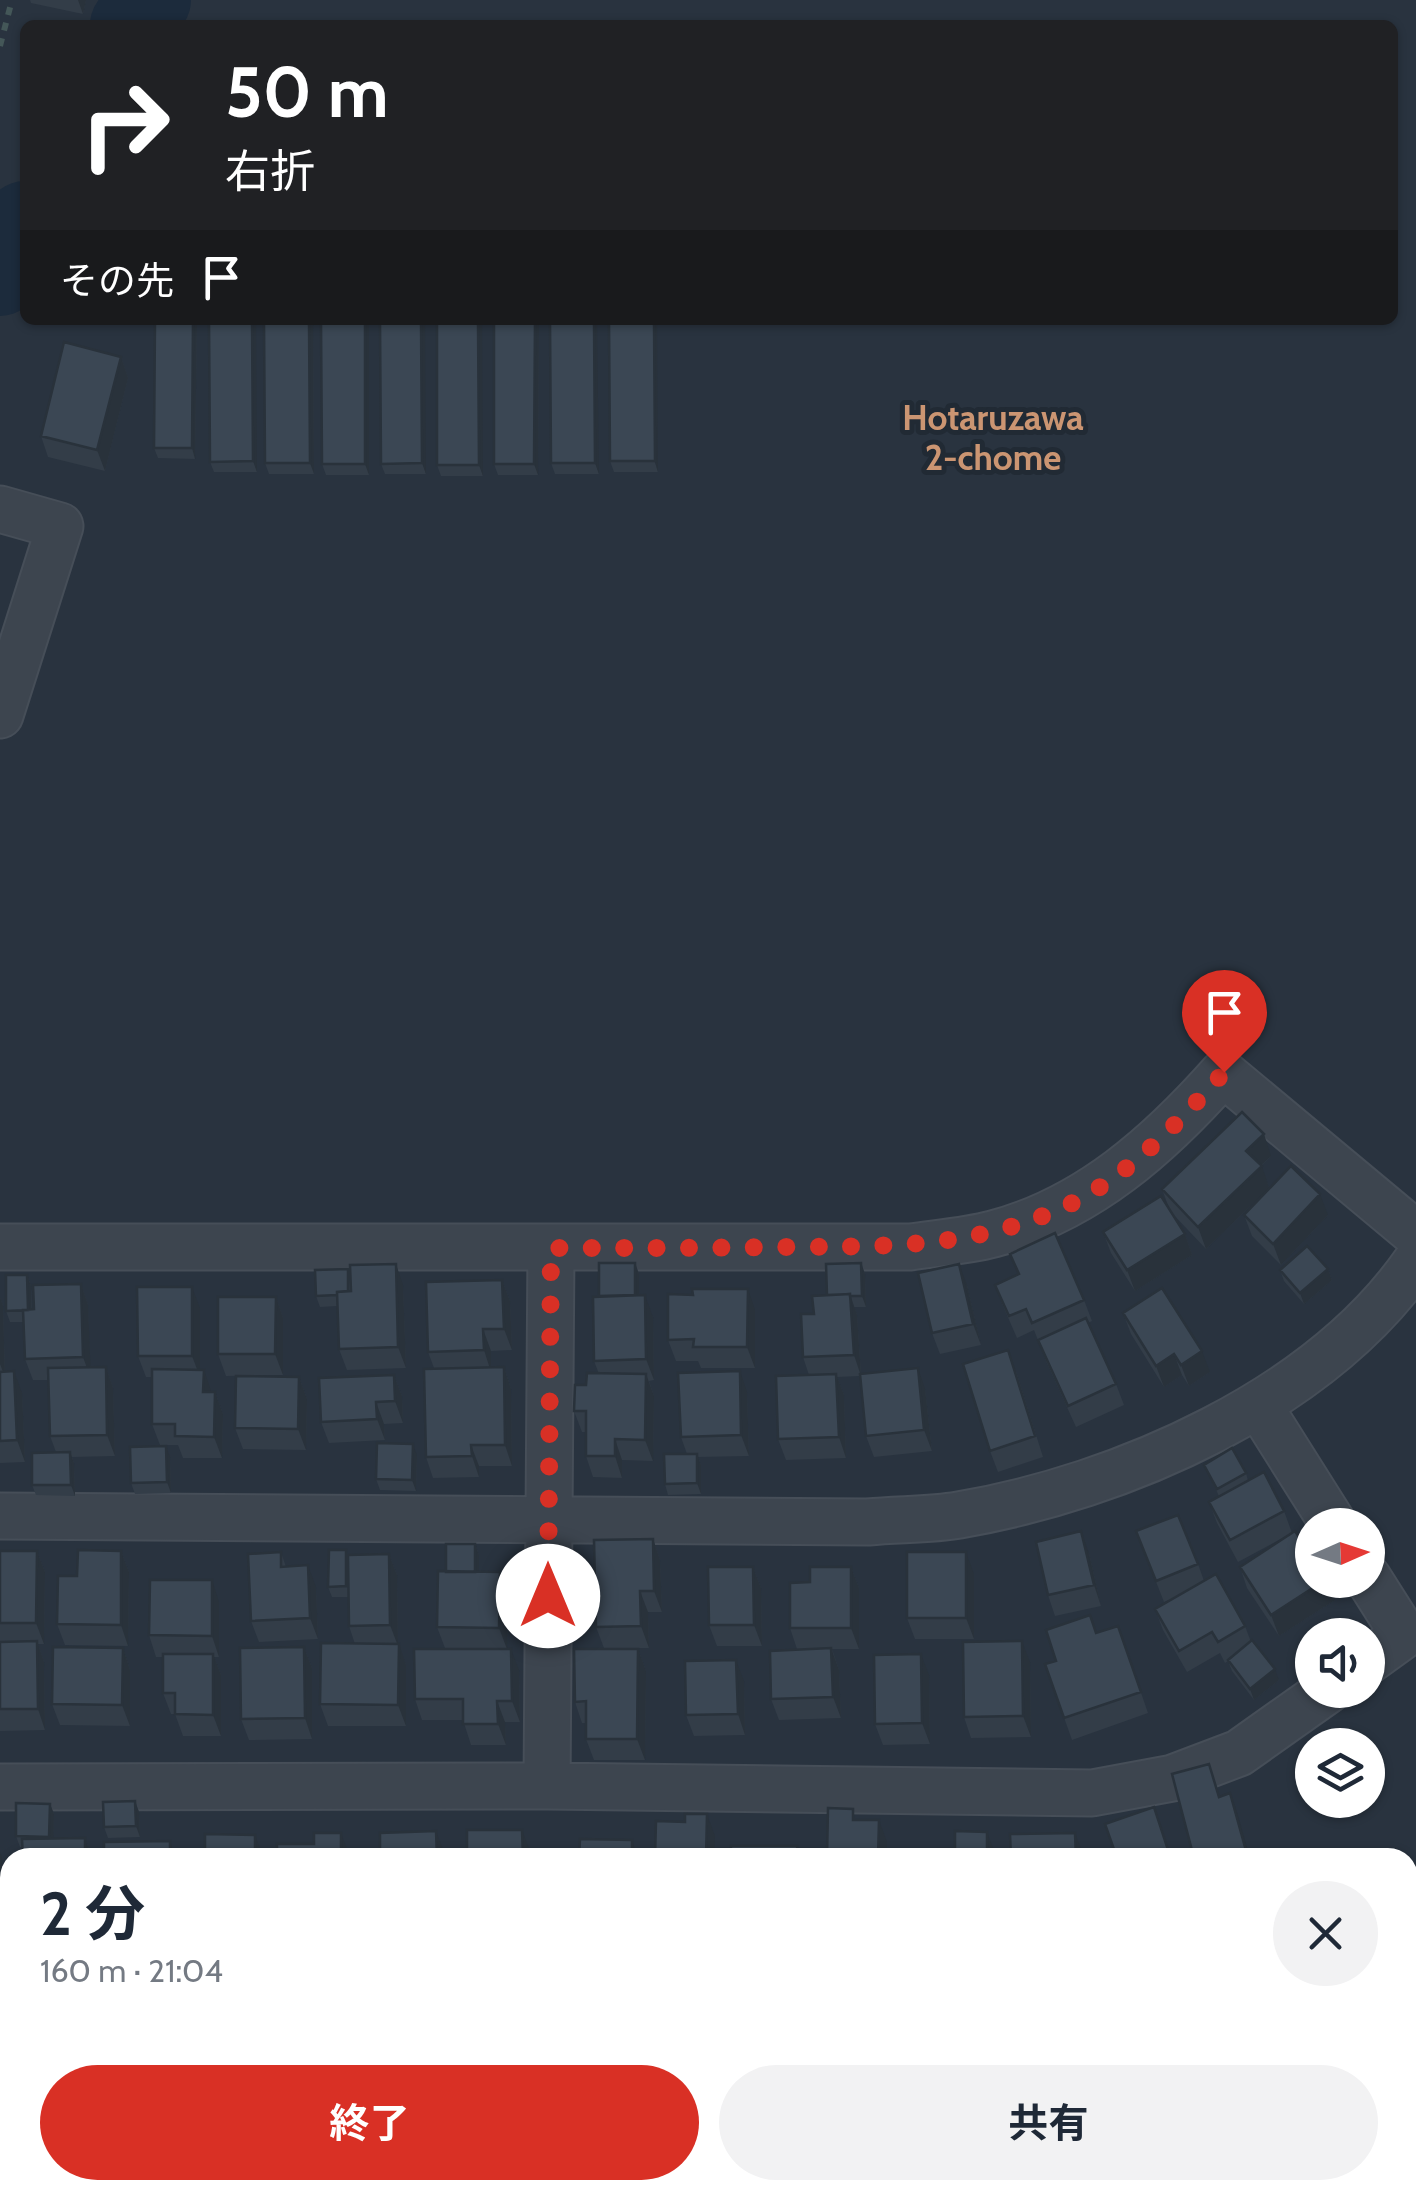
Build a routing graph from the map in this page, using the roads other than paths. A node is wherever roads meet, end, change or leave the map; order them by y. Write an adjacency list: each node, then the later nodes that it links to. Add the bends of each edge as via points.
1 (0, 509): 2 (street, via 60,526)
2 (0, 715)
3 (1416, 1234): 5 (street, via 1224,1072 1174,1128 1126,1168 1064,1207 993,1234 910,1247)
4 (0, 1247): 5 (street)
5 (551, 1248): 10 (street)
6 (1416, 1262): 7 (street, via 1352,1334)
7 (1258, 1406): 8 (street); 10 (street, via 1108,1478 956,1515 868,1522)
8 (1323, 1508)
9 (0, 1516): 10 (street)
10 (548, 1520): 14 (street)
11 (1380, 1598): 12 (street, via 1404,1636)
12 (1385, 1650)
13 (1303, 1708): 14 (street, via 1239,1754 1173,1778 1092,1792)
14 (548, 1786): 15 (street)
15 (0, 1787)

